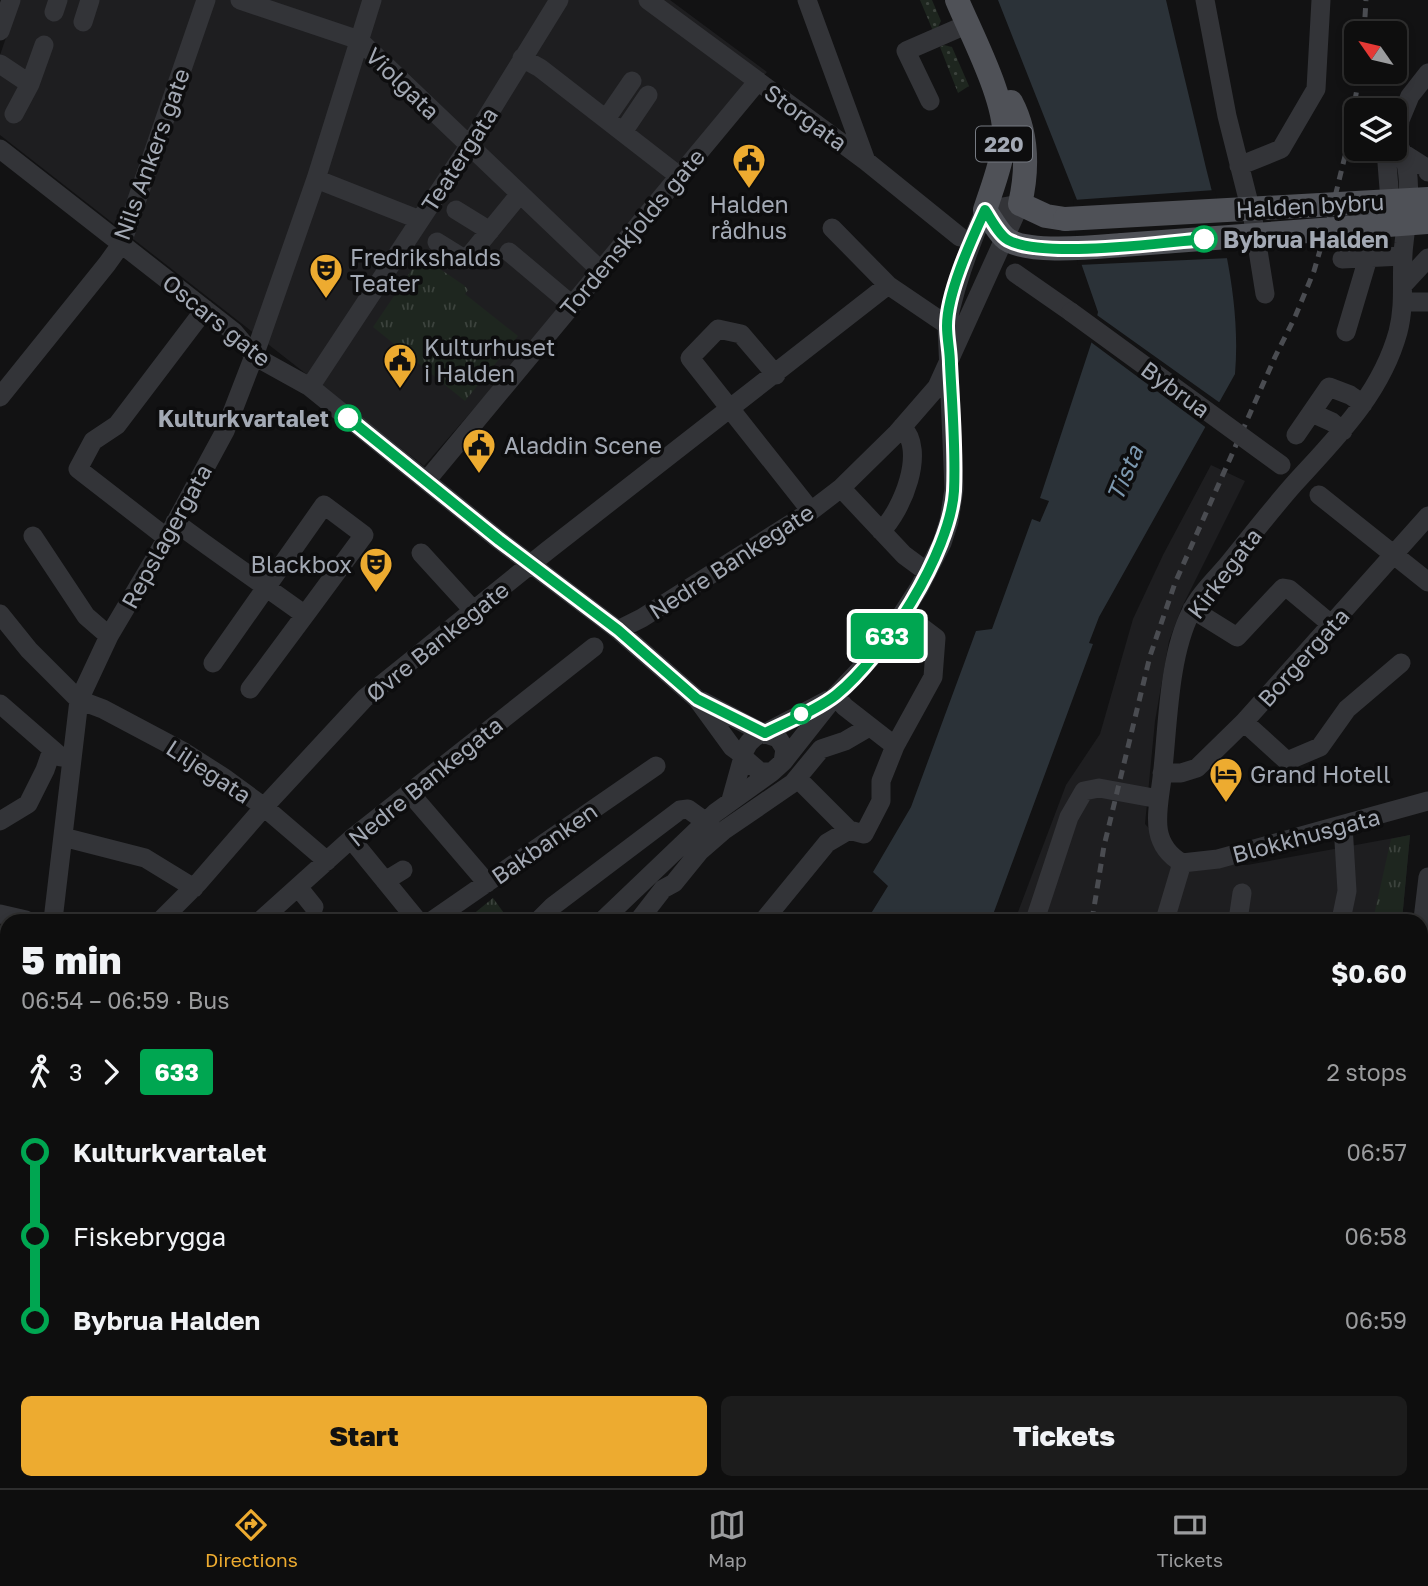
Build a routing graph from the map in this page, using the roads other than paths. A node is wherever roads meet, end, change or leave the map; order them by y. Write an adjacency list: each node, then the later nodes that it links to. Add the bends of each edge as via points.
1 (11, 0): 14 (street)
2 (90, 0): 12 (street)
3 (206, 0): 51 (street, Nils Ankers gate)
4 (240, 0): 15 (street, Violgata)
5 (372, 0): 15 (street, Repslagergata)
6 (648, 0): 22 (street, Storgata)
7 (807, 0): 33 (street)
8 (957, 0): 13 (main road, 220)
9 (1205, 0): 35 (street)
10 (1321, 0): 35 (street, via 1316,89 1281,149)
11 (557, 4): 17 (street, Teatergata)
12 (83, 22)
13 (968, 24): 20 (main road, 220); 25 (street, via 906,51)
14 (0, 31)
15 (359, 40): 30 (street, Violgata); 38 (street, Repslagergata)
16 (44, 45): 23 (street)
17 (522, 58): 28 (street); 30 (street, Teatergata)
18 (0, 64): 23 (street)
19 (1427, 75): 26 (street, Kirkegata)
20 (990, 77): 41 (main road, 220, via 1012,104 1020,125 1027,177); 43 (main road, 220, via 1004,142)
21 (632, 81): 28 (street)
22 (758, 81): 33 (street, Storgata); 37 (street, Tordenskjolds gate)
23 (30, 84): 27 (street)
24 (648, 95): 29 (street)
25 (930, 101)
26 (1407, 103)
27 (14, 114)
28 (606, 119): 29 (street)
29 (623, 132): 37 (street)
30 (469, 146): 39 (street, Violgata); 44 (street, Teatergata)
31 (0, 149): 51 (street, Oscars gate)
32 (1407, 154): 36 (street)
33 (866, 161): 48 (street, Storgata)
34 (1389, 161): 53 (street, Kirkegata, via 1389,204)
35 (1239, 166): 60 (street)
36 (1428, 173)
37 (679, 176): 57 (street, Tordenskjolds gate)
38 (316, 178): 44 (street); 67 (street, Repslagergata)
39 (519, 195): 47 (street); 57 (street, Violgata)
40 (1428, 199): 41 (main road, Halden bybru, bridge, via 1065,219)
41 (1020, 204): 43 (street); 49 (street)
42 (456, 210): 47 (street)
43 (985, 210): 49 (main road); 65 (street)
44 (420, 220): 70 (street, Teatergata)
45 (1428, 222): 49 (main road, Halden bybru, bridge, via 1067,249)
46 (832, 228): 59 (street)
47 (490, 231): 50 (street, via 466,260)
48 (960, 237)
49 (1005, 239): 68 (street)
50 (437, 242)
51 (121, 243): 64 (street, Oscars gate); 71 (street, Nils Ankers gate)
52 (509, 252): 63 (street)
53 (1402, 256): 54 (street); 61 (street, Kirkegata)
54 (1368, 258): 56 (street); 66 (street)
55 (1428, 258): 61 (street)
56 (1342, 259)
57 (599, 270): 63 (street, Tordenskjolds gate)
58 (1014, 273): 78 (street, Bybrua, bridge)
59 (888, 285): 65 (street); 69 (street, Øvre Bankegate)
60 (1265, 294)
61 (1404, 294): 62 (street); 72 (street, Kirkegata, via 1398,333)
62 (1428, 302)
63 (572, 305): 79 (street, Tordenskjolds gate)
64 (205, 309): 67 (street, Oscars gate); 84 (street, via 117,425 93,441 78,469)
65 (947, 325): 68 (street)
66 (1346, 332)
67 (254, 356): 70 (street, Oscars gate); 84 (street, Repslagergata, via 225,431)
68 (950, 361): 75 (street, Nedre Bankegate, via 937,387); 90 (street, via 953,502 942,543)
69 (776, 374): 73 (street, Øvre Bankegate); 73 (street, via 741,334 718,329 690,358)
70 (310, 387): 79 (street, Oscars gate)
71 (0, 397)
72 (1363, 404): 74 (street, via 1329,387); 76 (street, Kirkegata)
73 (730, 410): 82 (street); 89 (street, Øvre Bankegate)
74 (1312, 413): 76 (street); 77 (street)
75 (902, 427): 80 (street, Nedre Bankegate); 85 (street, via 909,434 914,463 907,486)
76 (1343, 430): 93 (street, Kirkegata)
77 (1296, 435)
78 (1285, 469)
79 (426, 480): 89 (street, Oscars gate)
80 (841, 488): 82 (street, Nedre Bankegate); 85 (street)
81 (1319, 495): 88 (street)
82 (811, 511): 99 (street, Nedre Bankegate)
83 (1428, 516): 88 (street, Borgergata)
84 (171, 530): 92 (street); 100 (street, Repslagergata)
85 (881, 531): 90 (street)
86 (33, 536): 100 (street, via 86,616)
87 (421, 553): 94 (street)
88 (1394, 555): 91 (street); 98 (street, Borgergata)
89 (532, 564): 94 (street, Øvre Bankegate); 99 (street, Oscars gate)
90 (927, 572): 95 (street)
91 (1428, 582)
92 (266, 587): 97 (street); 97 (street, via 324,505 364,535); 102 (street)
93 (1192, 609): 98 (street, via 1237,637 1283,588); 118 (street, Kirkegata, via 1177,647)
94 (473, 610): 124 (street, Øvre Bankegate, via 365,698)
95 (903, 613): 105 (street, via 870,659); 112 (street, via 936,638 933,677)
96 (0, 614): 107 (street)
97 (305, 615): 104 (street)
98 (1332, 625): 109 (street, Borgergata)
99 (618, 630): 106 (street, Oscars gate)
100 (109, 636): 107 (street, Repslagergata)
101 (594, 647): 120 (street, Nedre Bankegata)
102 (213, 663)
103 (1401, 663): 109 (street, via 1347,709 1320,747 1287,761)
104 (250, 689)
105 (835, 696): 110 (street); 111 (street); 117 (street)
106 (697, 699): 111 (street, Oscars gate); 114 (street, Oscars gate)
107 (79, 700): 115 (street, Repslagergata); 124 (street, Liljegata, via 184,752)
108 (0, 704): 113 (street)
109 (1244, 722): 118 (street, Borgergata, via 1197,768)
110 (870, 727): 112 (street); 150 (street, via 821,749 793,783 700,851)
111 (764, 733): 114 (street, via 754,737); 117 (street, via 778,738 785,749)
112 (895, 746): 128 (street, via 881,781 881,801 864,834)
113 (52, 750): 115 (street); 125 (street, via 28,804)
114 (743, 756): 117 (street, via 760,772); 122 (street)
115 (70, 764): 129 (street, Repslagergata)
116 (656, 766): 137 (street, Bakbanken)
117 (777, 767): 122 (street)
118 (1163, 773): 121 (street, Kirkegata)
119 (804, 785): 128 (street)
120 (409, 792): 130 (street, Nedre Bankegata); 137 (street)
121 (1159, 799): 133 (street, Kirkegata, via 1158,834 1171,857); 152 (street, via 1099,788 1084,791 1069,817)
122 (731, 800): 126 (street)
123 (1428, 801): 127 (street, Blokkhusgata)
124 (264, 807): 132 (street, Liljegata); 139 (street, Øvre Bankegate)
125 (0, 821)
126 (706, 822): 131 (street, via 688,809 680,810); 140 (street)
127 (1343, 825): 133 (street, Blokkhusgata, via 1218,859); 155 (street, via 1347,891)
128 (849, 830): 151 (street, via 827,843)
129 (63, 836): 139 (street, via 145,858); 143 (street, Repslagergata)
130 (351, 839): 132 (street, Nedre Bankegata); 136 (street)
131 (616, 858): 140 (street, via 622,875); 148 (street)
132 (327, 861): 138 (street, Nedre Bankegata)
133 (1182, 863): 153 (street)
134 (403, 870): 136 (street)
135 (1428, 877): 156 (street)
136 (385, 881): 146 (street)
137 (487, 883): 147 (street, Bakbanken)
138 (298, 887): 142 (street); 145 (street, Nedre Bankegata)
139 (194, 888): 144 (street, Øvre Bankegate)
140 (635, 889): 149 (street)
141 (1242, 893): 154 (street)
142 (314, 907)
143 (54, 914)
144 (167, 914)
145 (268, 914)
146 (412, 914)
147 (442, 914)
148 (545, 914)
149 (609, 914)
150 (644, 914)
151 (769, 914)
152 (1037, 914)
153 (1166, 914)
154 (1239, 914)
155 (1342, 914)
156 (1424, 914)

